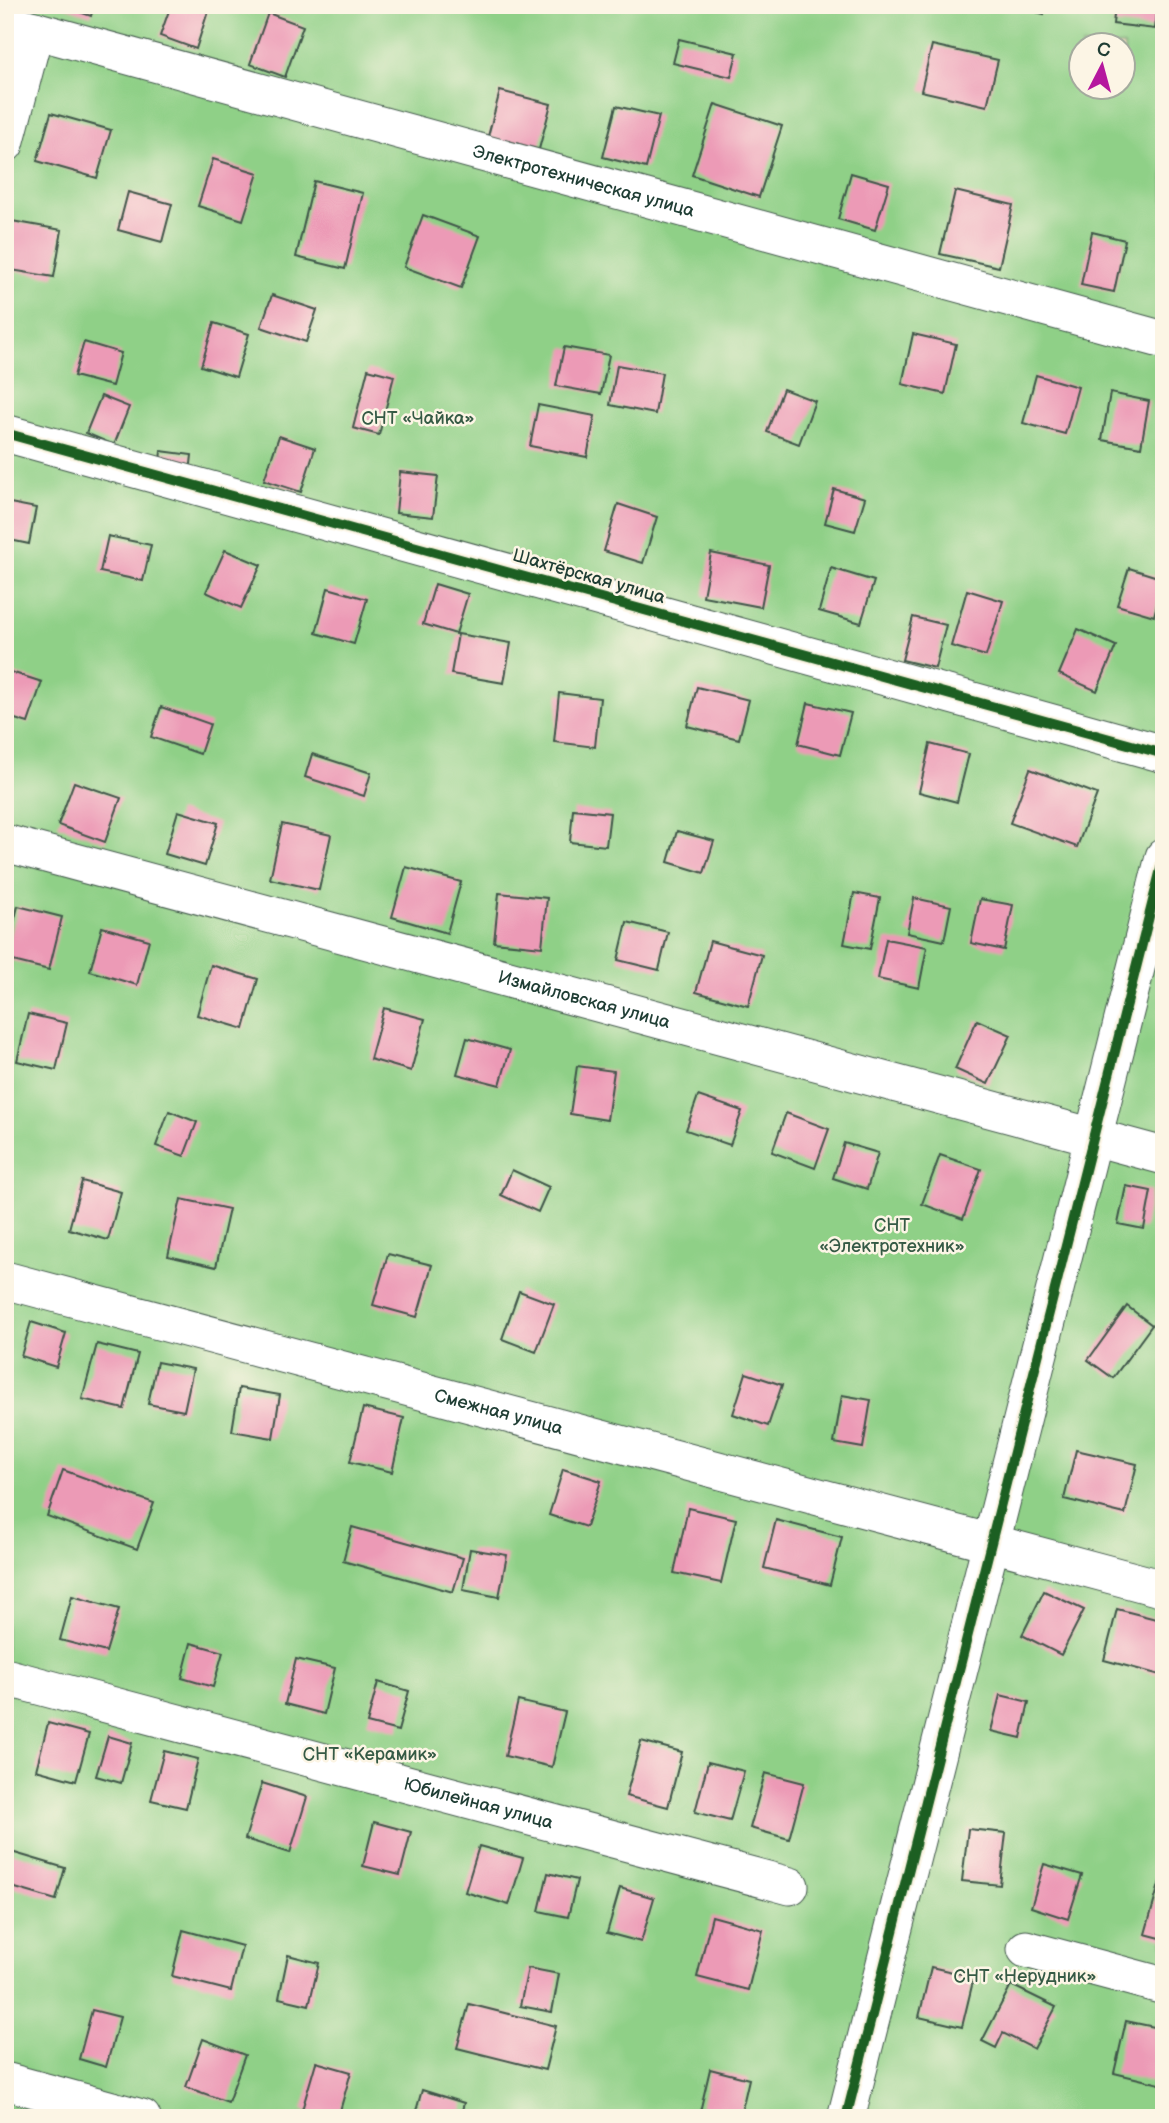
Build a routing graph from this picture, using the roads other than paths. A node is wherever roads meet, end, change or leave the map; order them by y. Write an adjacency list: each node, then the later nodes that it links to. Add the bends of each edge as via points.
1 (20, 26): 2 (street); 3 (street, Электротехническая улица)
2 (5, 144)
3 (1164, 340)
4 (5, 433): 5 (street, Шахтёрская улица)
5 (1164, 754)
6 (5, 843): 8 (street, Измайловская улица)
7 (1164, 857): 8 (street)
8 (1093, 1137): 9 (street, Измайловская улица); 11 (street)
9 (1164, 1156)
10 (5, 1280): 11 (street, Смежная улица)
11 (991, 1543): 12 (street, Смежная улица); 19 (street)
12 (1164, 1589)
13 (5, 1676): 14 (street, Юбилейная улица)
14 (790, 1886)
15 (1026, 1949): 16 (street)
16 (1164, 1986)
17 (5, 2081): 18 (street)
18 (142, 2118)
19 (846, 2118)

